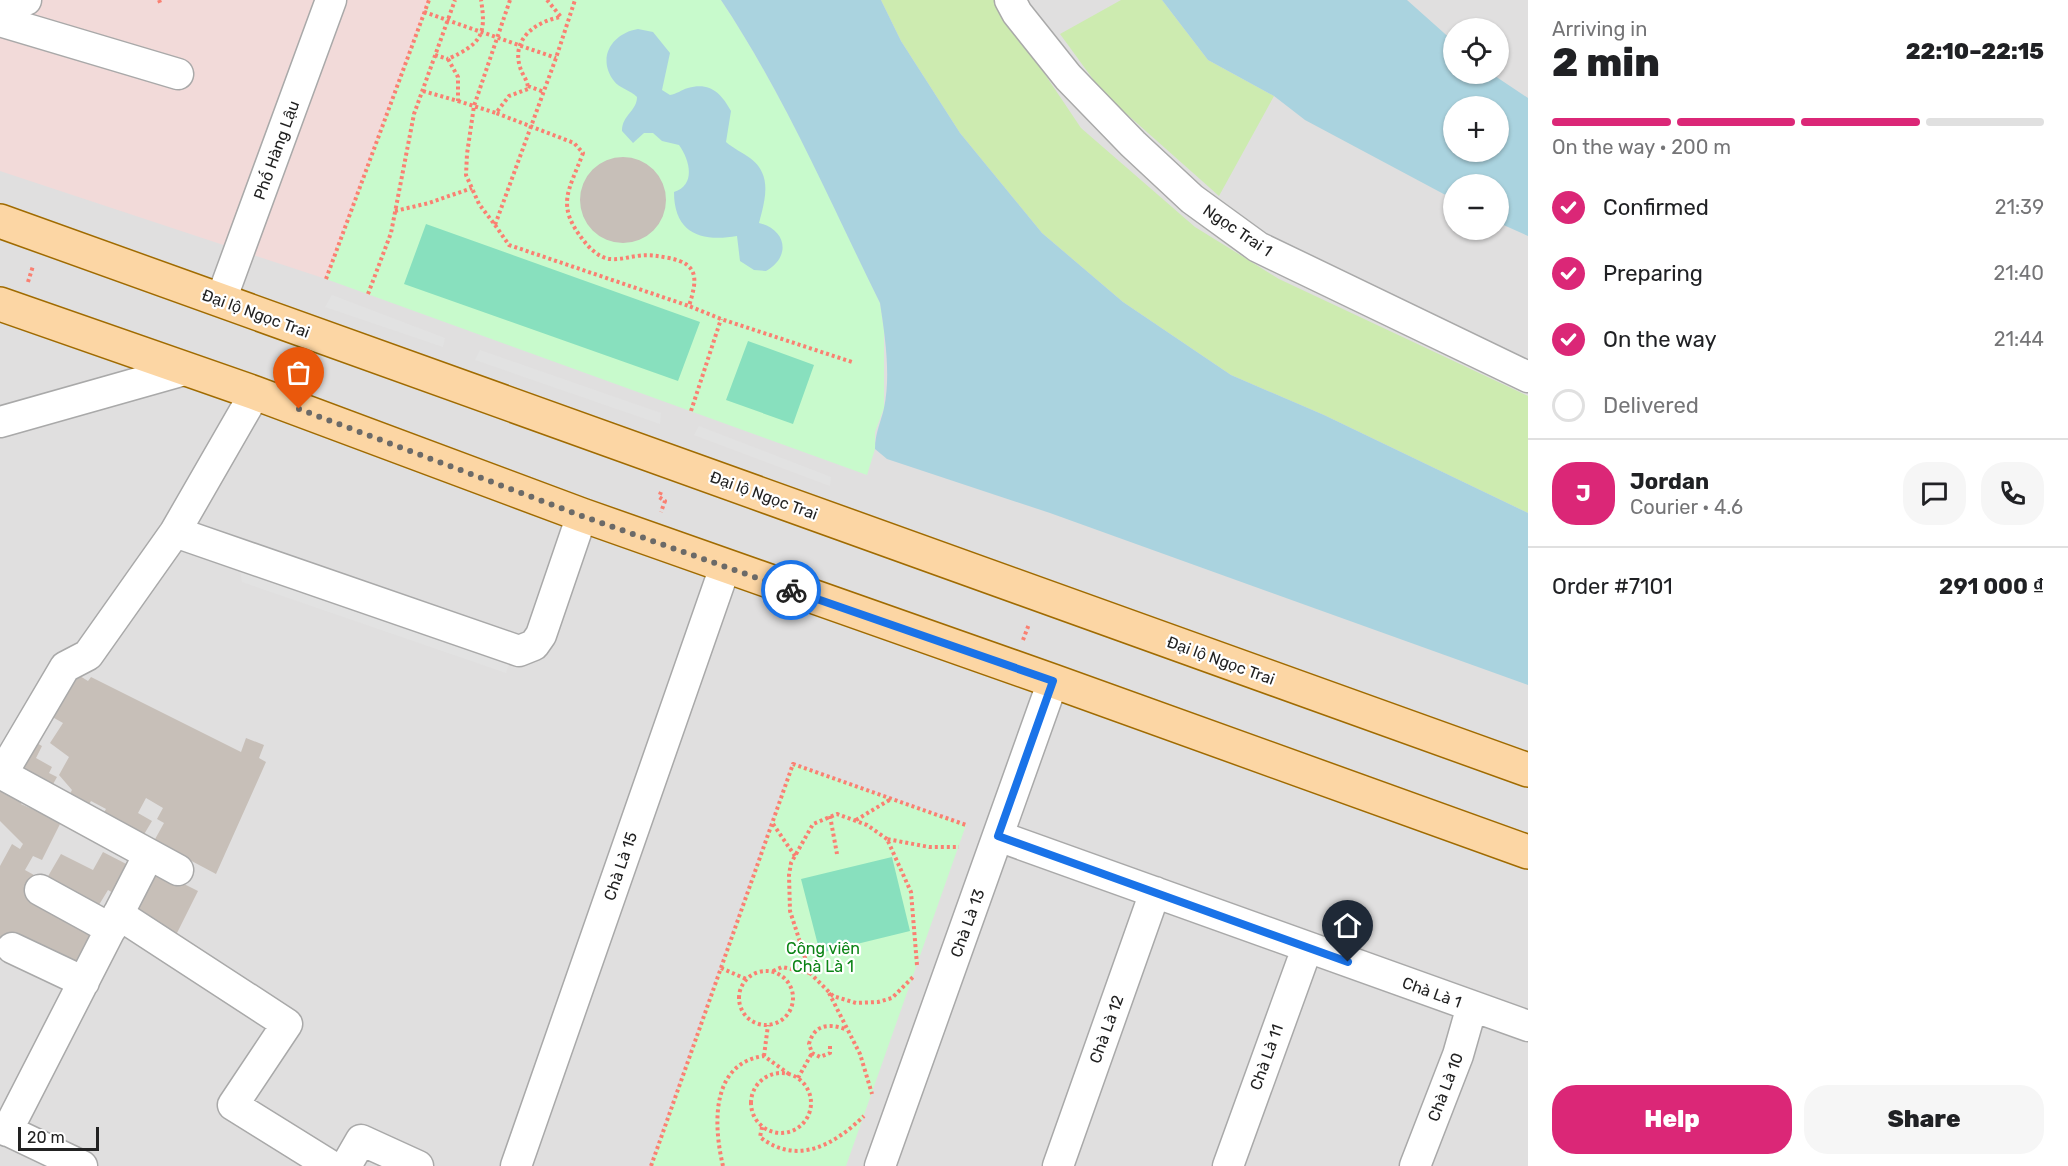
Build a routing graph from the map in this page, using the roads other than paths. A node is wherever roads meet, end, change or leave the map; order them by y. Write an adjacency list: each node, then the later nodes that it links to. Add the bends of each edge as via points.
1 (26, 0): 4 (street)
2 (331, 0): 8 (street, Phố Hàng Lậu)
3 (1010, 0): 11 (street, Ngọc Trai 1, via 1068,77 1191,199 1258,247)
4 (0, 12)
5 (0, 21): 6 (street)
6 (178, 74)
7 (0, 221): 8 (main road, Đại lộ Ngọc Trai)
8 (220, 300): 18 (main road, Đại lộ Ngọc Trai)
9 (0, 304): 10 (main road)
10 (184, 370): 12 (main road); 13 (street)
11 (1528, 377)
12 (255, 393): 14 (main road); 15 (street)
13 (0, 423)
14 (582, 516): 15 (street, via 541,635 526,650 506,652); 16 (main road)
15 (175, 532): 21 (street, via 88,655 64,667 2,774)
16 (725, 567): 17 (main road); 36 (street, Chà Là 15)
17 (1053, 681): 19 (street, Chà Là 13); 20 (main road)
18 (1528, 770)
19 (998, 836): 24 (street, Chà Là 1); 37 (street, Chà Là 13)
20 (1528, 852)
21 (148, 856): 22 (street); 25 (street)
22 (178, 870)
23 (40, 890): 25 (street)
24 (1155, 892): 27 (street, Chà Là 1); 38 (street, Chà Là 12)
25 (115, 922): 28 (street); 33 (street, via 287,1024 233,1105)
26 (12, 948): 28 (street)
27 (1307, 948): 29 (street, Chà Là 1); 39 (street, Chà Là 11)
28 (84, 982): 31 (street)
29 (1472, 1006): 30 (street, Chà Là 1); 40 (street, Chà Là 10, via 1458,1055)
30 (1528, 1026)
31 (4, 1129): 32 (street)
32 (82, 1166)
33 (332, 1166)
34 (346, 1166): 35 (street, via 361,1140)
35 (418, 1166)
36 (516, 1166)
37 (880, 1166)
38 (1058, 1166)
39 (1228, 1166)
40 (1415, 1166)

